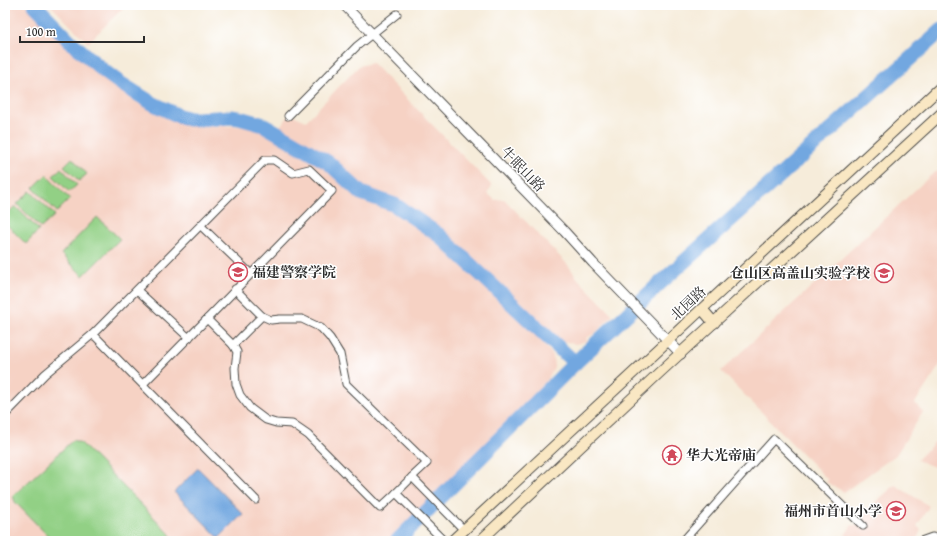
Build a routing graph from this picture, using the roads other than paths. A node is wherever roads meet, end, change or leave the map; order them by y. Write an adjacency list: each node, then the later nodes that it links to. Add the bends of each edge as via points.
1 (344, 5): 3 (street, 牛眠山路)
2 (397, 14): 3 (street)
3 (373, 34): 6 (street, via 357,46); 17 (street, 牛眠山路)
4 (942, 86): 11 (main road, 北园路)
5 (942, 113): 14 (main road)
6 (288, 116)
7 (201, 226): 8 (street); 8 (street, via 265,160 274,160 293,173 309,169 323,182 332,191); 10 (street)
8 (250, 273): 9 (street)
9 (235, 289): 12 (street); 13 (street)
10 (138, 290): 15 (street); 16 (street)
11 (702, 309): 14 (main road); 17 (main road, 北园路)
12 (262, 316): 18 (street); 24 (street, via 271,320 302,319 326,333 340,354 346,384 427,463)
13 (207, 319): 16 (street); 18 (street)
14 (714, 323): 19 (main road)
15 (93, 334): 22 (street); 23 (street, via 45,374)
16 (189, 338): 22 (street)
17 (668, 341): 19 (street, 牛眠山路); 20 (main road, 北园路)
18 (233, 345): 25 (street, via 237,352 235,368 238,390 250,408 266,420 292,424 308,434 380,508)
19 (681, 354): 21 (main road)
20 (636, 370): 21 (main road); 28 (main road, 北园路)
21 (649, 383): 32 (main road)
22 (143, 384): 26 (street)
23 (6, 413)
24 (412, 477): 25 (street); 28 (street)
25 (396, 493): 30 (street)
26 (256, 500)
27 (863, 526): 33 (street, via 774,439)
28 (464, 530): 31 (main road, 北园路)
29 (942, 538): 34 (street, via 932,537)
30 (442, 539)
31 (452, 541)
32 (480, 541)
33 (683, 541)
34 (922, 541)

